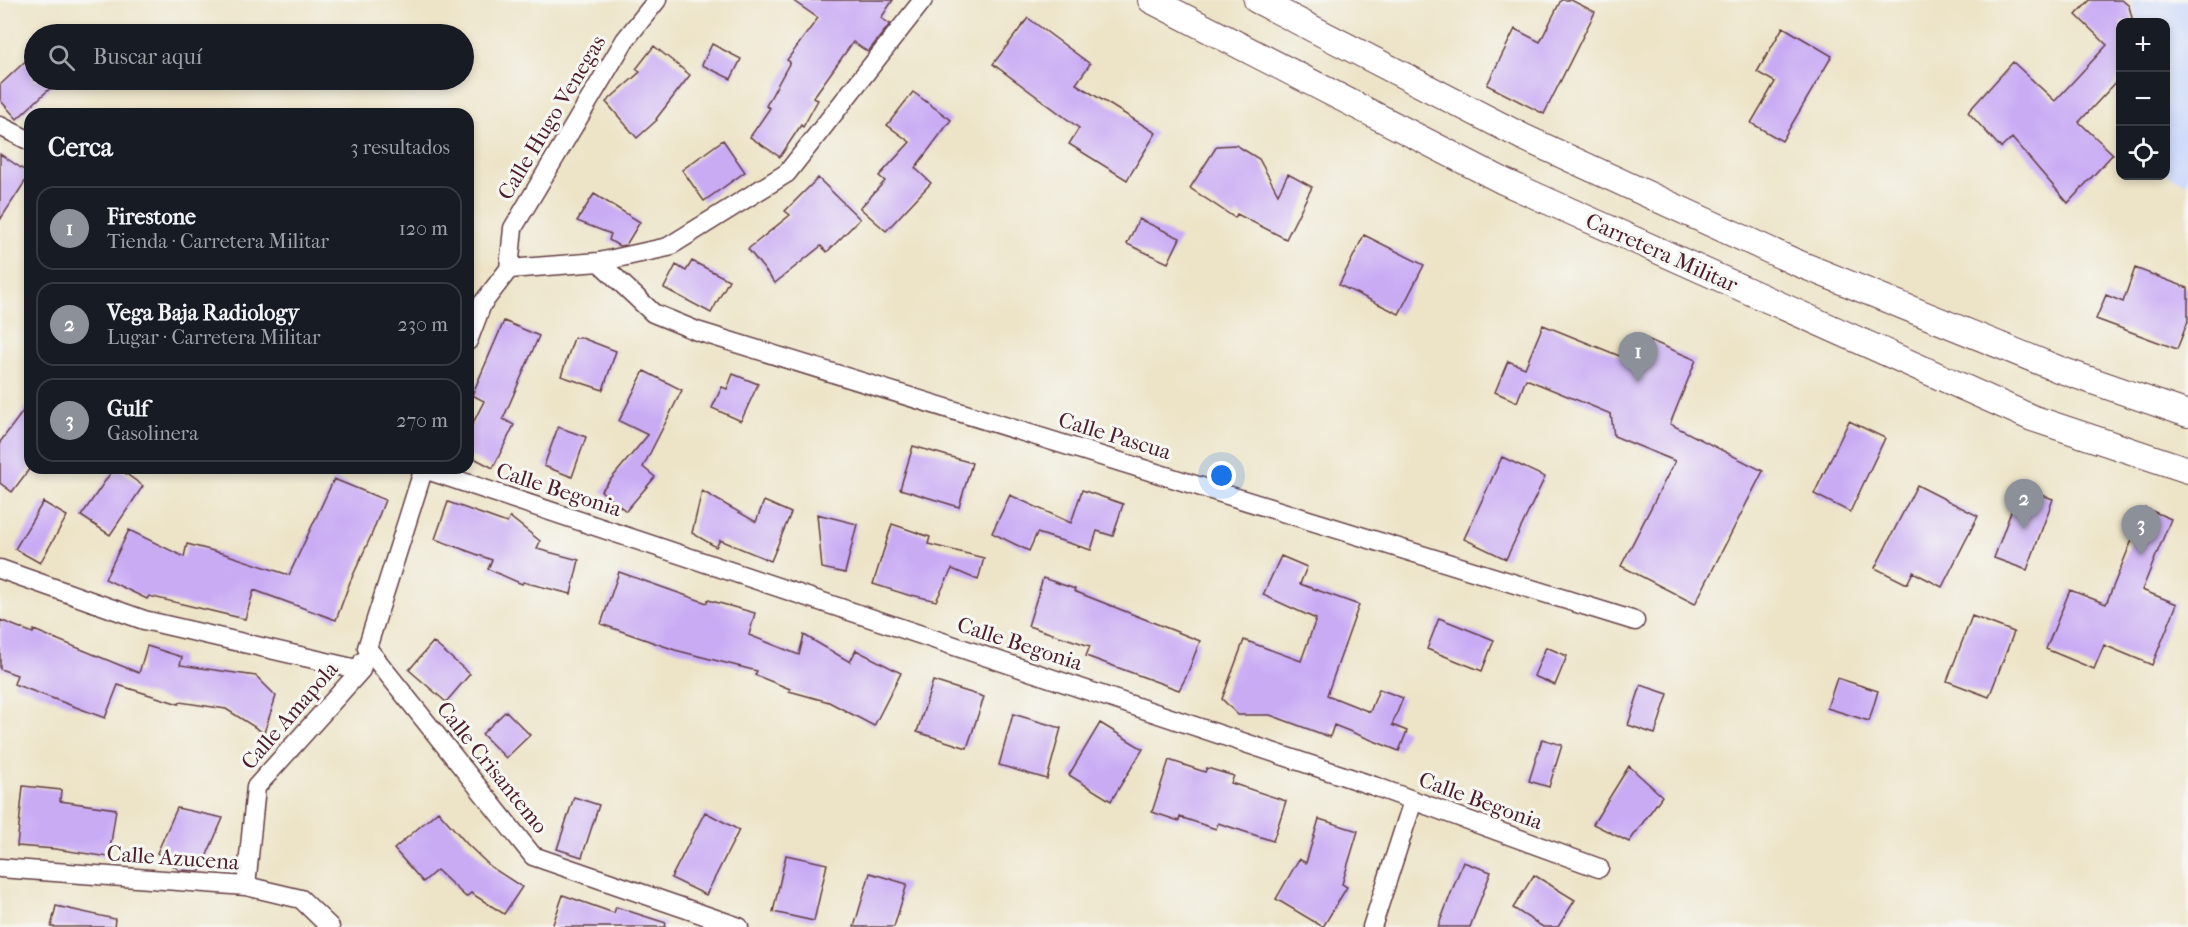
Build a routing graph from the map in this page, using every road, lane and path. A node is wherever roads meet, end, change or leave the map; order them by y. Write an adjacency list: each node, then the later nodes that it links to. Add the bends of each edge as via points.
1 (657, 0): 8 (street, Calle Hugo Venegas, via 625,40 513,228)
2 (923, 0): 7 (street, via 787,173 668,247)
3 (1151, 0): 11 (main road, Carretera Militar, via 1503,181 2032,418)
4 (1257, 0): 10 (main road, Carretera Militar, via 1523,137 1795,262 2058,369)
5 (0, 126): 6 (street)
6 (24, 138)
7 (599, 262): 8 (street); 15 (street, Calle Pascua, via 653,313 697,331)
8 (509, 269): 9 (street, via 482,304)
9 (474, 325)
10 (2188, 414)
11 (2188, 470)
12 (419, 474): 16 (street)
13 (429, 474): 18 (street, Calle Begonia)
14 (0, 569): 17 (street, via 144,620)
15 (1635, 621)
16 (367, 648): 17 (street, Calle Amapola); 23 (street, Calle Crisantemo, via 534,856)
17 (360, 670): 21 (street, Calle Amapola, via 256,787)
18 (1413, 801): 20 (street, Calle Begonia); 24 (street)
19 (0, 868): 21 (street, Calle Azucena)
20 (1599, 868)
21 (246, 886): 22 (street, Calle Azucena, via 302,899)
22 (330, 927)
23 (739, 927)
24 (1372, 927)

